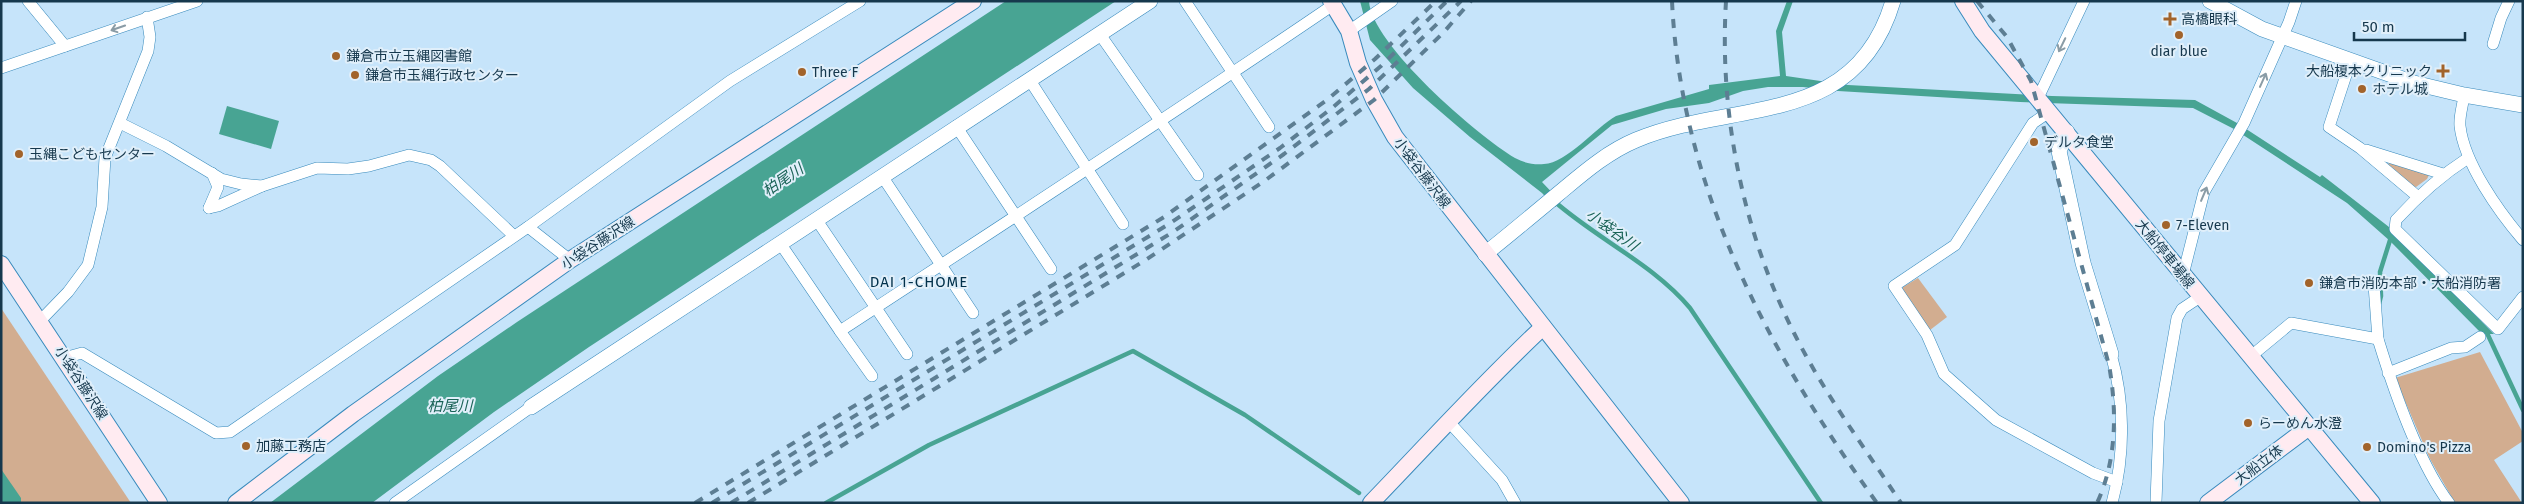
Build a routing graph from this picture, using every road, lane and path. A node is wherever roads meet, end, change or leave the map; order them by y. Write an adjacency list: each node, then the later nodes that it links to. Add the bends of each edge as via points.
1 (28, 1): 20 (street)
2 (197, 1): 15 (street)
3 (860, 1): 45 (street, via 730,81)
4 (973, 1): 50 (main road, 小袋谷藤沢線)
5 (1150, 1): 17 (street)
6 (1185, 1): 23 (street)
7 (1392, 1): 16 (street)
8 (1893, 1): 49 (street, via 1887,22 1873,45 1853,69 1827,88 1810,97 1761,111 1676,127 1635,140 1588,169)
9 (1963, 1): 26 (main road, 大船停車場線, via 1982,30)
10 (2084, 1): 26 (street, one-way to 26)
11 (2210, 1): 18 (street, via 2250,24)
12 (2296, 1): 18 (street)
13 (2510, 1): 19 (street, via 2500,18)
14 (1332, 3): 16 (main road, 小袋谷藤沢線); 23 (street)
15 (147, 17): 20 (street, one-way to 20); 29 (street, via 148,51)
16 (1355, 27): 49 (main road, 小袋谷藤沢線, via 1358,63 1395,137)
17 (1099, 33): 24 (street); 28 (street)
18 (2282, 37): 21 (street); 54 (street, one-way to 18, via 2204,192 2244,123)
19 (2493, 44)
20 (65, 46): 22 (street)
21 (2351, 60): 25 (street); 33 (street, via 2329,127)
22 (1, 68)
23 (1232, 74): 28 (street); 31 (street)
24 (1029, 79): 30 (street); 35 (street)
25 (2464, 95): 27 (street); 34 (street, via 2460,123)
26 (2041, 99): 32 (main road, 大船停車場線); 74 (street, via 2033,123 1955,246 1894,286 1927,336 1944,374 1996,420 2093,473)
27 (2523, 105)
28 (1160, 122): 35 (street); 38 (street)
29 (120, 123): 36 (street); 60 (street, via 105,158 102,207 88,265)
30 (956, 126): 39 (street); 42 (street)
31 (1269, 127)
32 (2067, 132): 54 (main road, 大船停車場線); 66 (street, via 2059,151 2083,263)
33 (2360, 148): 37 (street); 41 (street)
34 (2468, 158): 37 (street); 47 (street, via 2504,218)
35 (1087, 169): 42 (street); 44 (street)
36 (212, 173): 40 (street, via 241,184); 40 (street, via 218,187 209,208)
37 (2443, 174): 41 (street)
38 (1198, 175)
39 (882, 176): 43 (street); 52 (street)
40 (262, 186): 46 (street, via 317,168 348,169 409,155 421,156 440,166)
41 (2417, 196): 57 (street, via 2396,220 2396,229 2459,293 2498,329)
42 (1017, 214): 52 (street); 53 (street)
43 (816, 219): 48 (street); 58 (street)
44 (1124, 224)
45 (528, 227): 46 (street); 50 (street)
46 (513, 235): 68 (street, via 230,432 216,432 82,353)
47 (2523, 240)
48 (780, 242): 62 (street); 71 (street)
49 (1485, 254): 61 (main road, 小袋谷藤沢線)
50 (570, 260): 75 (main road, 小袋谷藤沢線, via 354,414)
51 (1, 264): 60 (main road, 小袋谷藤沢線)
52 (942, 264): 58 (street); 59 (street)
53 (1051, 269)
54 (2183, 275): 56 (main road, 大船停車場線)
55 (2374, 285): 64 (street)
56 (2200, 296): 67 (main road, 大船停車場線); 76 (street, via 2182,309 2177,318 2159,422)
57 (2523, 297)
58 (875, 308): 62 (street); 65 (street)
59 (972, 313)
60 (39, 322): 68 (main road, 小袋谷藤沢線)
61 (1543, 328): 72 (main road, via 1496,370); 81 (main road, 小袋谷藤沢線)
62 (840, 331): 70 (street)
63 (2480, 337): 69 (street, via 2465,347 2451,348)
64 (2378, 339): 67 (street, via 2291,323); 69 (street)
65 (907, 354)
66 (2111, 354): 74 (street, via 2122,416)
67 (2250, 357): 73 (main road, 大船停車場線)
68 (64, 358): 77 (main road, 小袋谷藤沢線)
69 (2388, 373): 85 (street, via 2412,432)
70 (872, 376)
71 (531, 407): 78 (street)
72 (1449, 422): 79 (main road); 80 (street, via 1502,480)
73 (2309, 427): 83 (main road, 大船立体); 84 (main road, 大船停車場線)
74 (2117, 482): 82 (street)
75 (238, 502)
76 (2156, 502)
77 (159, 503)
78 (395, 503)
79 (1370, 503)
80 (1515, 503)
81 (1682, 503)
82 (2112, 503)
83 (2208, 503)
84 (2372, 503)
85 (2449, 503)

